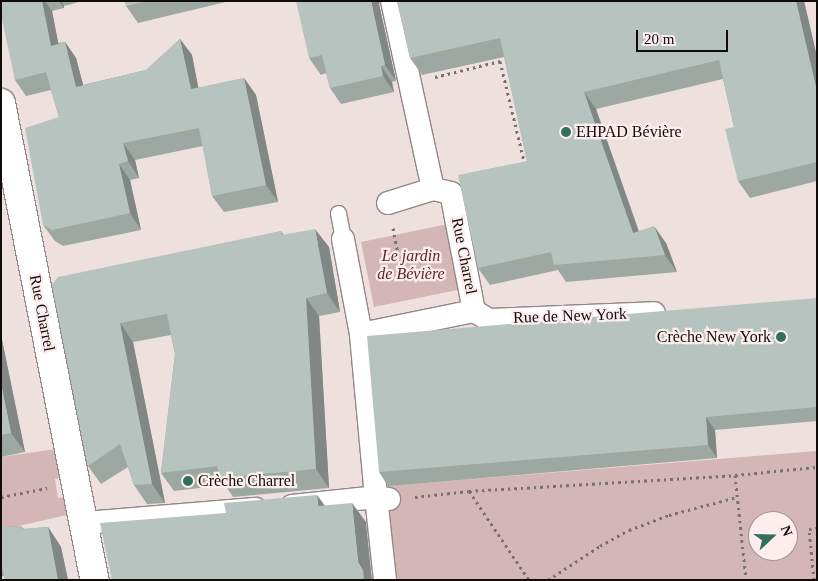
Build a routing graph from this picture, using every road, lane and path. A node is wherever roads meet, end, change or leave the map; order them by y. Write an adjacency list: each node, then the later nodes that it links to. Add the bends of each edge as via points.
1 (392, 1): 2 (street)
2 (410, 82): 4 (path, via 500,61); 5 (street)
3 (1, 103): 16 (street, Rue Charrel)
4 (527, 170)
5 (433, 189): 6 (street); 11 (street, Rue Charrel, via 451,193)
6 (383, 204)
7 (338, 213): 9 (lane)
8 (395, 234): 10 (path)
9 (343, 239): 13 (street)
10 (400, 263)
11 (474, 311): 12 (street, Rue de New York, via 489,320); 13 (street, Rue Charrel)
12 (675, 311)
13 (361, 334): 20 (street)
14 (817, 467): 15 (path)
15 (735, 475): 17 (path); 19 (path)
16 (76, 483): 18 (path); 21 (street, Rue Charrel)
17 (469, 491): 20 (path); 25 (path)
18 (1, 497)
19 (738, 497): 26 (path, via 669,515 629,530); 27 (path)
20 (383, 498): 21 (street); 24 (street)
21 (84, 523): 23 (street, Rue Charrel)
22 (817, 528): 28 (path, via 809,529)
23 (95, 580)
24 (385, 580)
25 (529, 580)
26 (548, 580)
27 (746, 580)
28 (814, 580)

